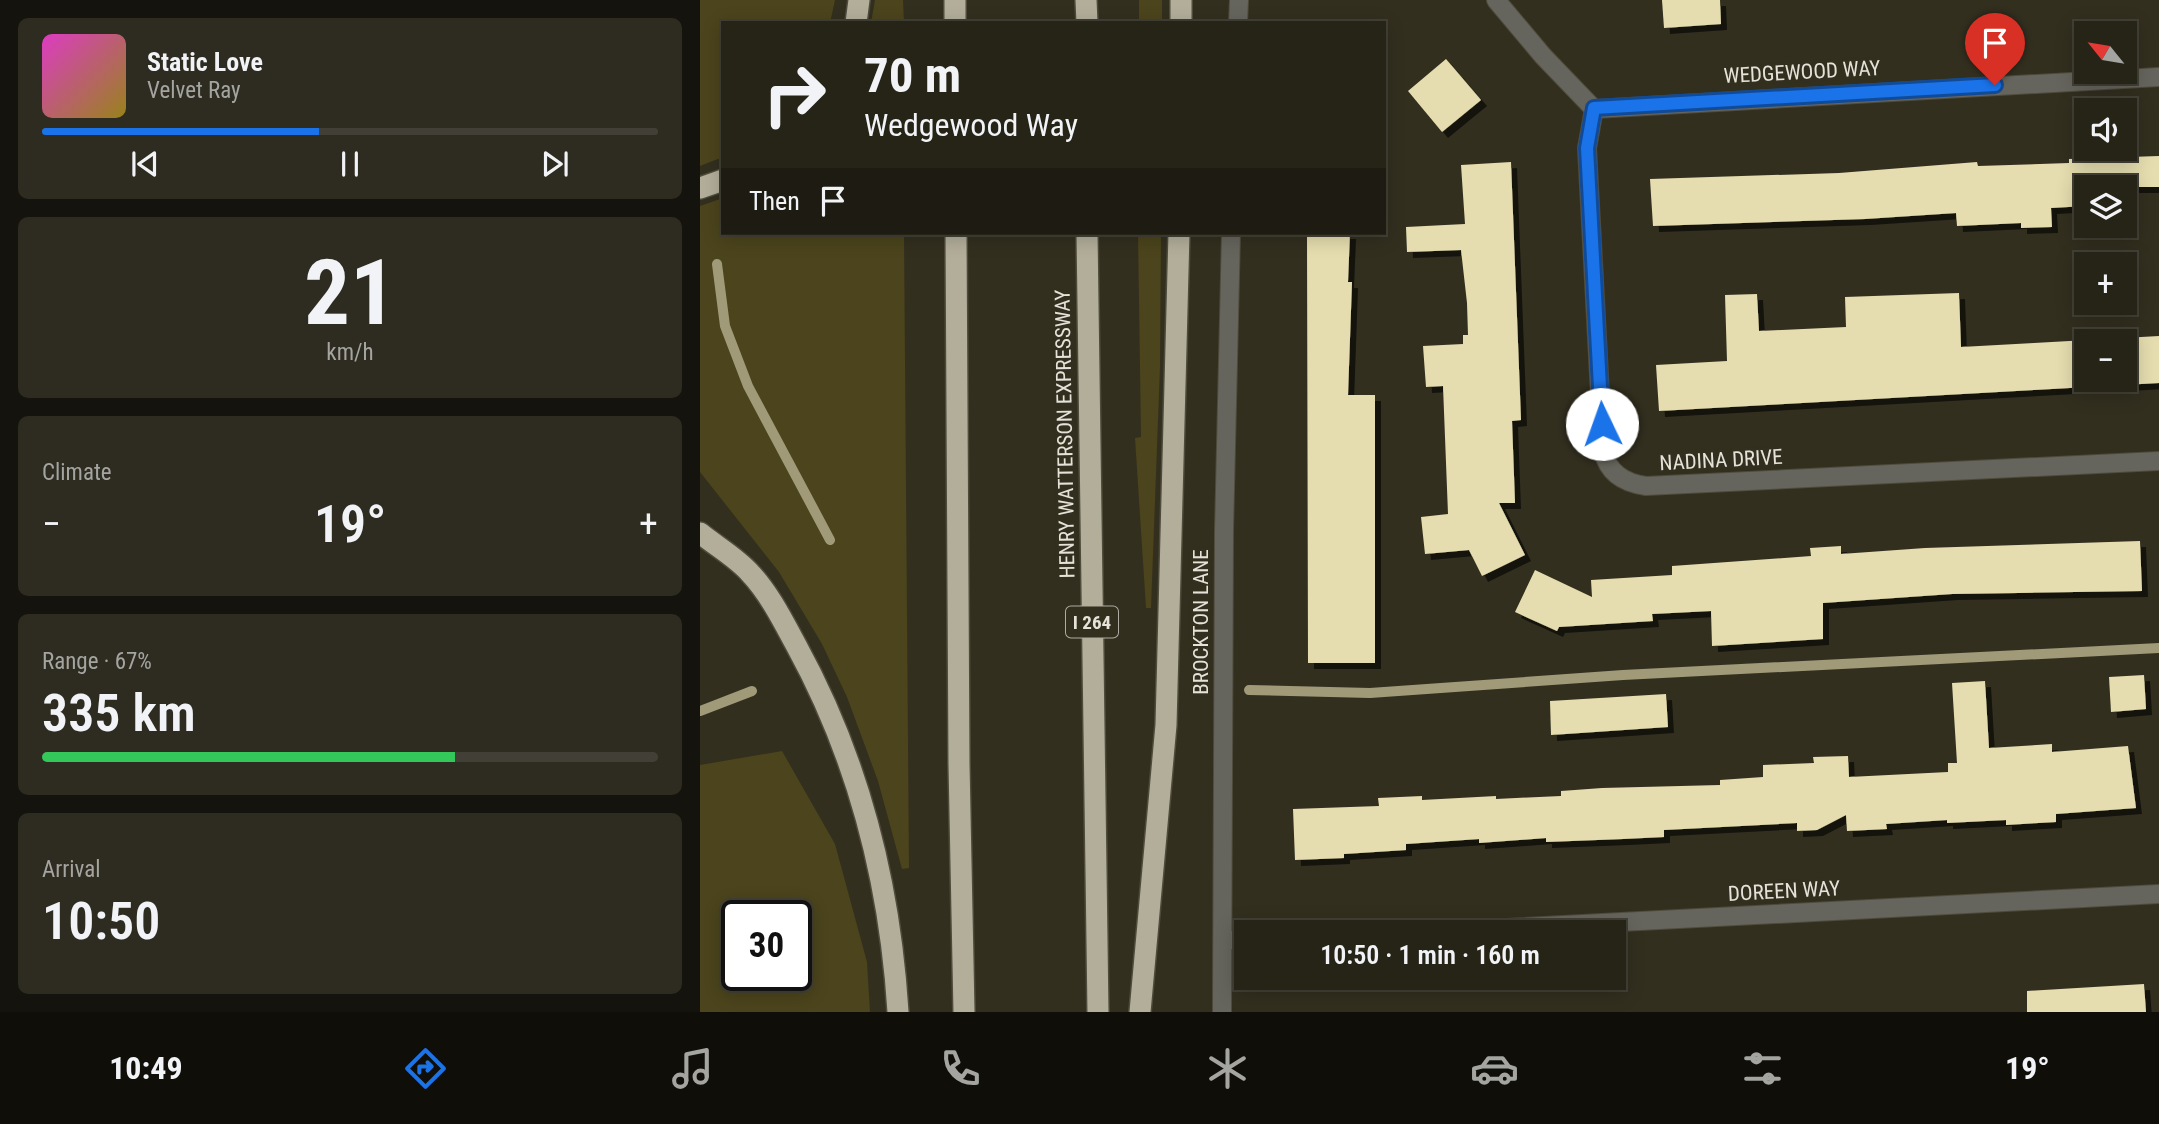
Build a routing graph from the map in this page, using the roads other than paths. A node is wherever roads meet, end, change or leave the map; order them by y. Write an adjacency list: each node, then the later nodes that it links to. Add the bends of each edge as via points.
1 (859, 0): 7 (highway)
2 (956, 0): 8 (highway)
3 (1086, 0): 9 (highway)
4 (1181, 0): 10 (highway)
5 (1239, 0): 11 (street)
6 (1496, 0): 13 (street)
7 (856, 21)
8 (955, 21)
9 (1087, 21)
10 (1181, 21)
11 (1238, 21)
12 (2159, 77): 13 (street, WEDGEWOOD WAY)
13 (1594, 108): 20 (street, NADINA DRIVE, via 1587,148 1603,451 1613,472 1624,480 1646,486)
14 (721, 181): 15 (highway)
15 (700, 188)
16 (956, 235): 27 (highway)
17 (1087, 235): 28 (highway, HENRY WATTERSON EXPRESSWAY / I 264)
18 (1179, 235): 29 (highway, via 1166,725)
19 (1231, 235): 24 (street, BROCKTON LANE, via 1224,531)
20 (2159, 461)
21 (700, 533): 26 (highway, via 750,572 781,617 835,726 872,835 894,952)
22 (2159, 894): 23 (street, DOREEN WAY)
23 (1626, 922)
24 (1224, 940): 25 (street); 30 (street, BROCKTON LANE)
25 (1234, 940)
26 (898, 1012)
27 (964, 1012)
28 (1098, 1012)
29 (1140, 1012)
30 (1222, 1012)

